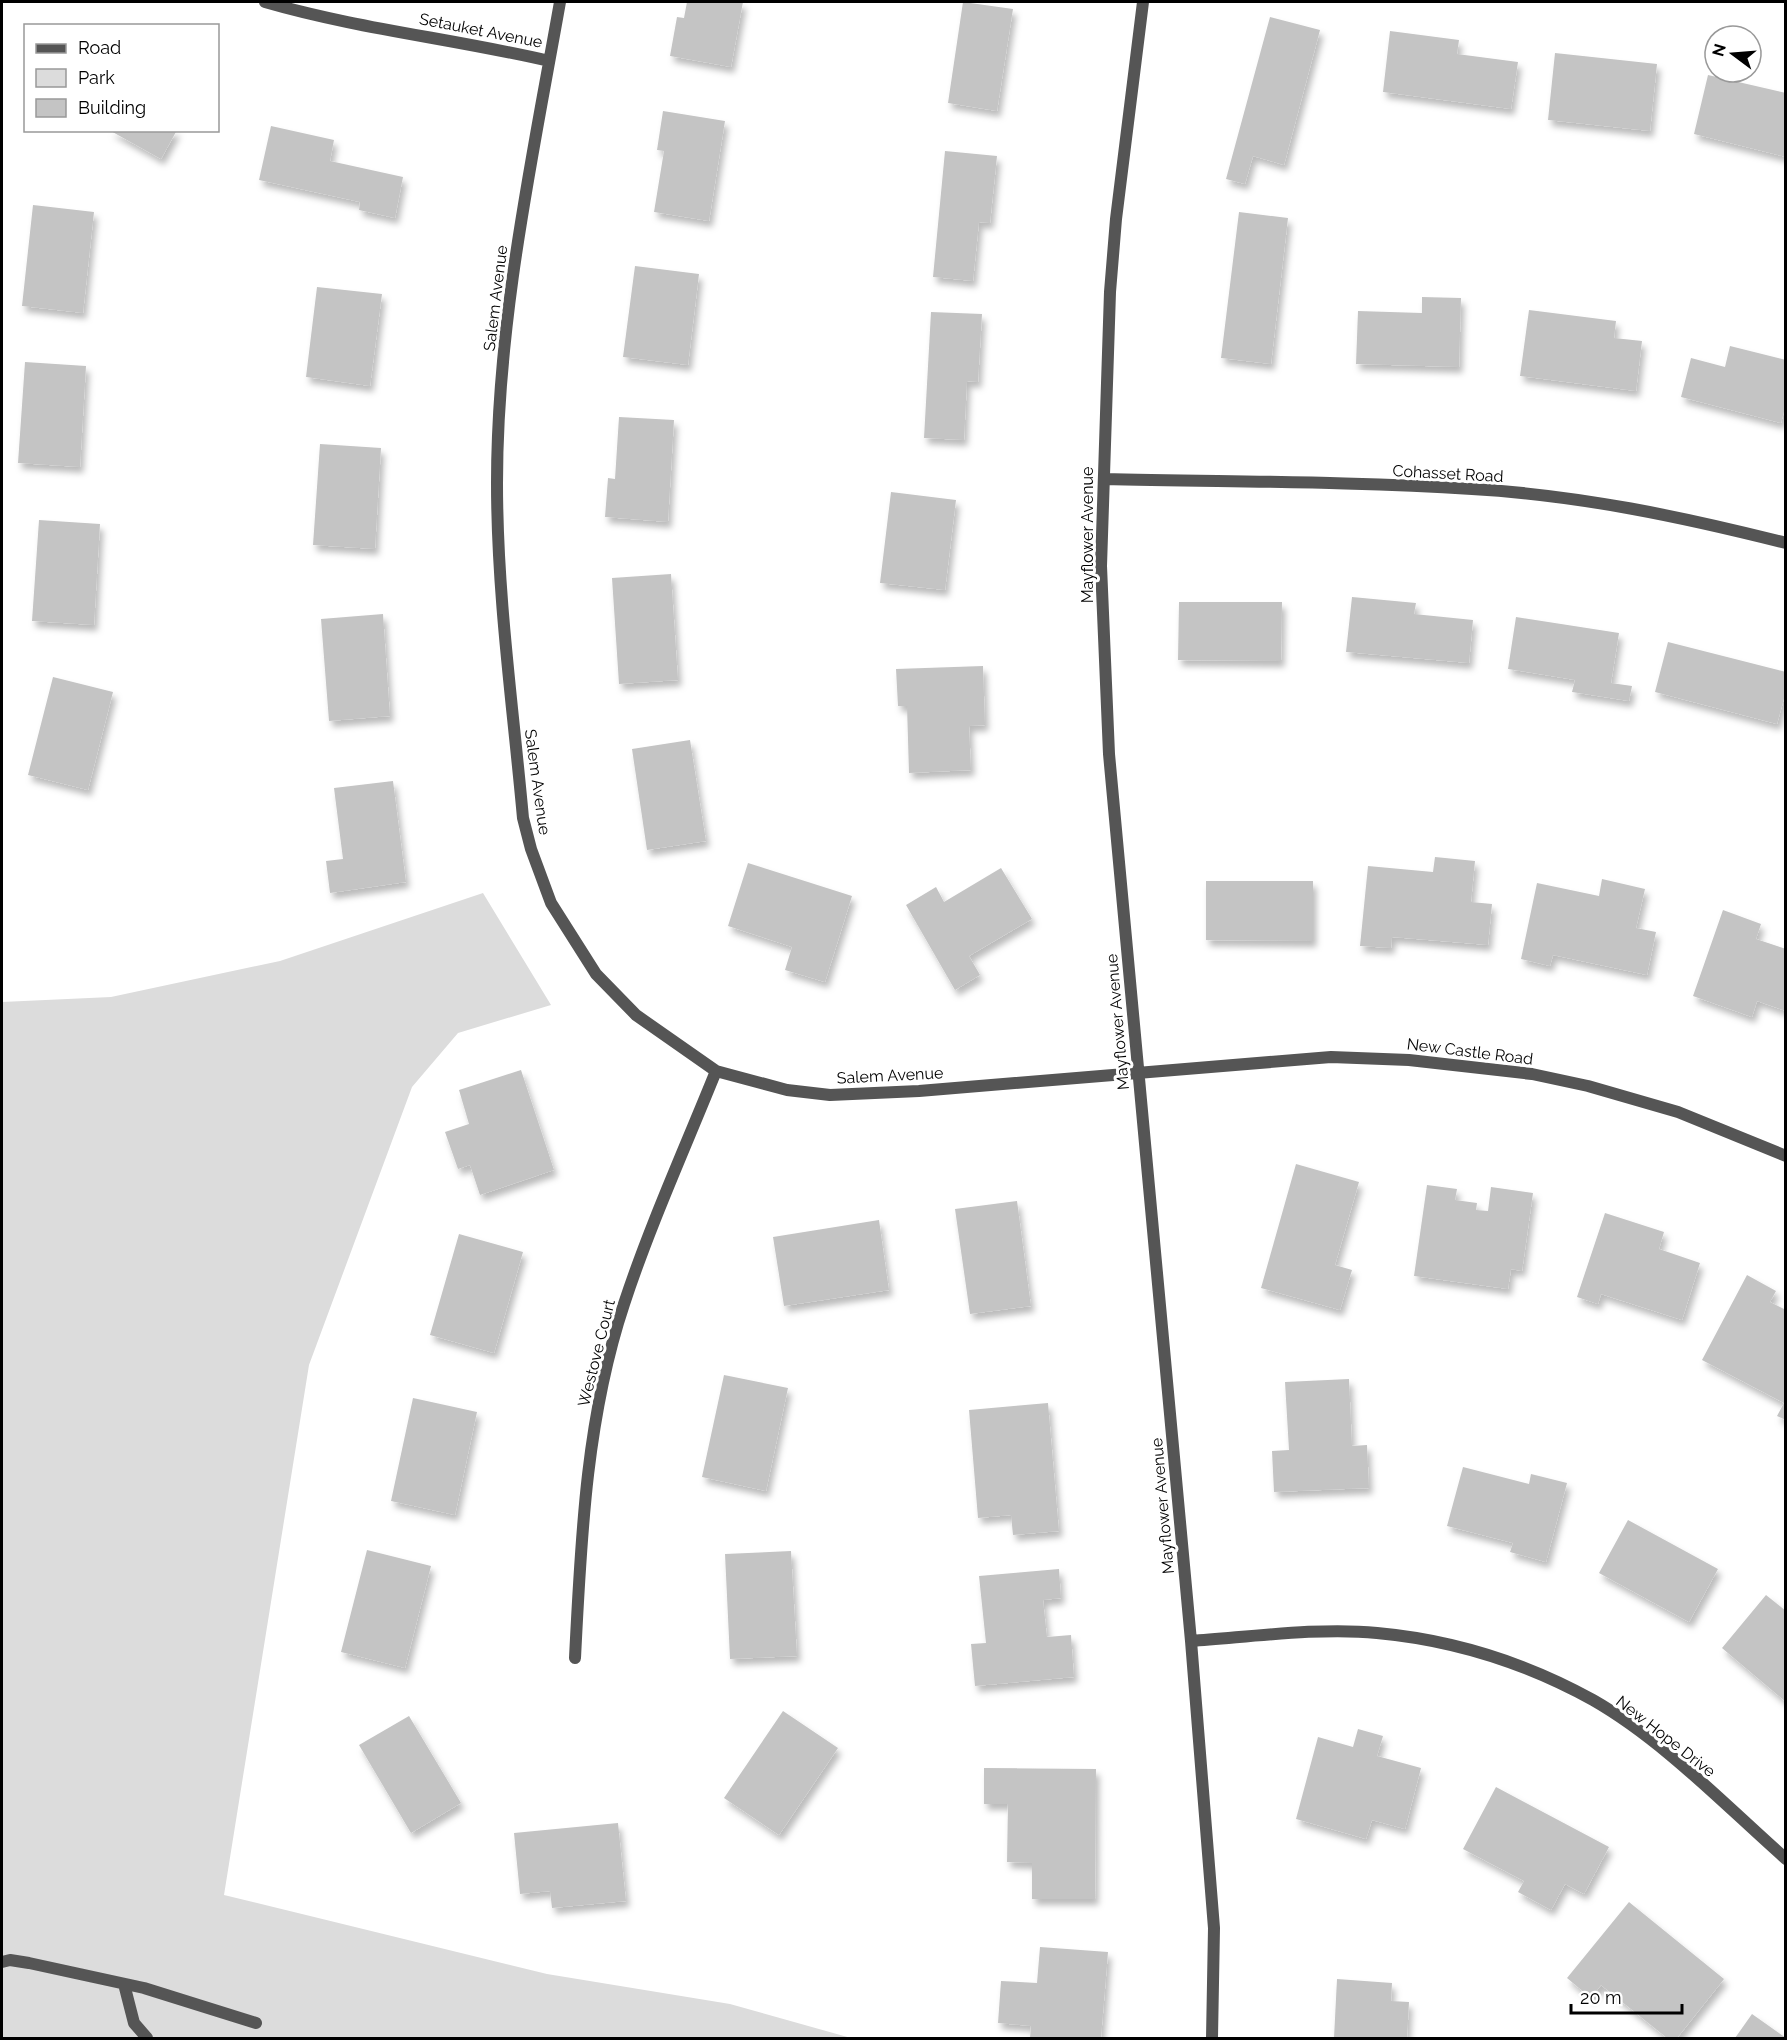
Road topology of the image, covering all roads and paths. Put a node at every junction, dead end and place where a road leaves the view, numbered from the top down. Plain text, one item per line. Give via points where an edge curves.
1 (265, 2) edge
2 (560, 2) edge
3 (1143, 2) edge
4 (549, 61) junction
5 (1104, 479) junction
6 (1785, 543) edge
7 (716, 1071) junction
8 (1138, 1071) junction
9 (1785, 1156) edge
10 (1191, 1641) junction
11 (574, 1658) dead end
12 (1785, 1859) edge
13 (2, 1962) edge
14 (124, 1984) junction
15 (256, 2023) dead end
16 (147, 2038) edge
17 (1212, 2038) edge

1 - 4 street, Setauket Avenue via 321,18 481,45
2 - 4 street, Salem Avenue
3 - 5 street, Mayflower Avenue via 1110,292
4 - 7 street, Salem Avenue via 512,279 500,401 497,483 499,564 523,818 551,903 596,974 636,1015
5 - 6 street, Cohasset Road via 1473,489 1610,505 1698,521
5 - 8 street, Mayflower Avenue via 1101,566 1109,754
7 - 8 street, Salem Avenue via 787,1090 830,1095
7 - 11 street, Westove Court via 624,1304 600,1395 587,1476
8 - 9 street, New Castle Road via 1331,1057 1475,1066 1588,1086 1678,1112
8 - 10 street, Mayflower Avenue
10 - 12 street, New Hope Drive via 1350,1631 1377,1633 1460,1646 1526,1667 1594,1701 1644,1735
10 - 17 street, Mayflower Avenue via 1214,1928
13 - 14 street via 10,1960
14 - 15 street
14 - 16 street via 134,2023

